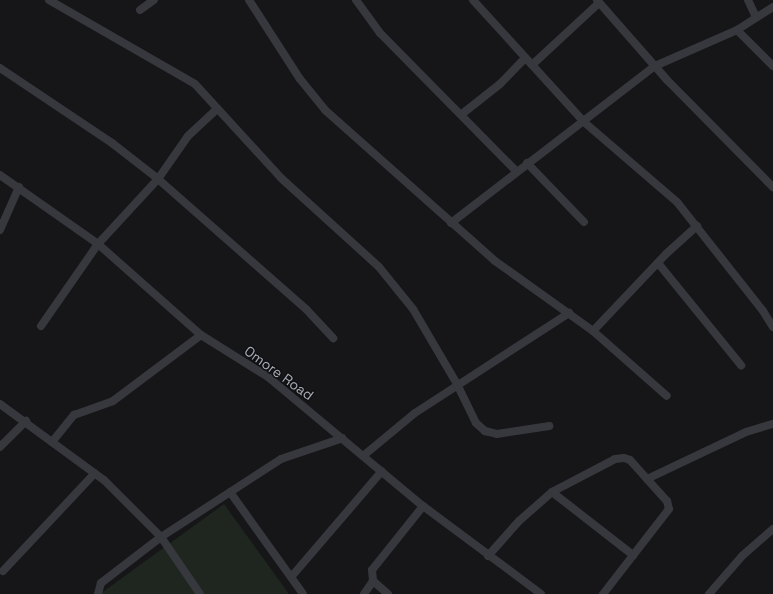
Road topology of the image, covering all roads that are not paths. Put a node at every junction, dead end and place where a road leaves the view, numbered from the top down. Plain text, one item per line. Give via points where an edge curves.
1 (50, 0) edge
2 (154, 0) edge
3 (249, 0) edge
4 (356, 0) edge
5 (473, 0) edge
6 (748, 0) edge
7 (598, 2) edge
8 (773, 7) edge
9 (140, 10) dead end
10 (756, 17) junction
11 (737, 30) junction
12 (525, 58) junction
13 (532, 65) junction
14 (655, 66) junction
15 (773, 66) edge
16 (0, 68) edge
17 (218, 109) junction
18 (462, 114) junction
19 (584, 122) junction
20 (527, 163) junction
21 (516, 171) junction
22 (0, 175) edge
23 (158, 179) junction
24 (19, 187) junction
25 (773, 187) edge
26 (584, 222) dead end
27 (451, 223) junction
28 (697, 226) junction
29 (0, 230) edge
30 (98, 244) junction
31 (658, 263) junction
32 (569, 313) junction
33 (41, 326) dead end
34 (773, 327) edge
35 (593, 331) junction
36 (201, 335) junction
37 (333, 338) dead end
38 (741, 365) dead end
39 (457, 384) junction
40 (667, 396) dead end
41 (0, 404) edge
42 (26, 421) junction
43 (773, 424) edge
44 (549, 426) dead end
45 (343, 438) junction
46 (52, 442) junction
47 (0, 447) edge
48 (363, 456) junction
49 (382, 472) junction
50 (95, 473) junction
51 (647, 478) junction
52 (230, 492) junction
53 (552, 492) junction
54 (423, 506) junction
55 (773, 529) edge
56 (161, 537) junction
57 (633, 555) junction
58 (488, 556) junction
59 (3, 571) dead end
60 (292, 576) junction
61 (373, 581) junction
62 (98, 594) edge
63 (200, 594) edge
64 (303, 594) edge
65 (364, 594) edge
66 (388, 594) edge
67 (541, 594) edge
68 (603, 594) edge
69 (709, 594) edge

1 - 17 street via 195,84
2 - 9 street
3 - 27 street via 300,79 325,110
4 - 18 street via 380,33
5 - 12 street
6 - 10 street
7 - 13 street
7 - 14 street
8 - 10 street
10 - 11 street
11 - 14 street
11 - 15 street
12 - 13 street
12 - 18 street via 500,84
13 - 19 street
14 - 19 street
14 - 25 street via 718,134
16 - 23 street via 112,143
17 - 23 street via 188,136
17 - 39 street via 281,178 379,267 413,309
18 - 21 street
19 - 20 street
19 - 28 street via 677,202
20 - 21 street
20 - 26 street
21 - 27 street
22 - 24 street, Omore Road
23 - 30 street
23 - 37 street via 306,309
24 - 29 street
24 - 30 street, Omore Road
27 - 32 street via 496,261
28 - 31 street
28 - 34 street
30 - 33 street
30 - 36 street, Omore Road
31 - 35 street
31 - 38 street
32 - 35 street
32 - 39 street via 516,349
35 - 40 street
36 - 45 street, Omore Road via 268,378
36 - 46 street via 113,401 74,415
39 - 44 street via 476,423 485,431 497,434
39 - 48 street via 415,413
41 - 42 street
42 - 46 street
42 - 47 street
43 - 51 street via 746,432
45 - 48 street, Omore Road
45 - 52 street via 281,459
46 - 50 street
48 - 49 street, Omore Road
49 - 54 street, Omore Road
49 - 60 street
50 - 56 street
50 - 59 street
51 - 53 street via 630,460 620,458
51 - 57 street via 667,501 669,509
52 - 56 street
52 - 60 street
53 - 57 street
53 - 58 street via 519,521
54 - 58 street, Omore Road
54 - 61 street via 372,570
55 - 69 street via 742,556
56 - 62 street via 101,583
56 - 63 street
57 - 68 street
58 - 67 street, Omore Road
60 - 64 street
61 - 65 street
61 - 66 street

